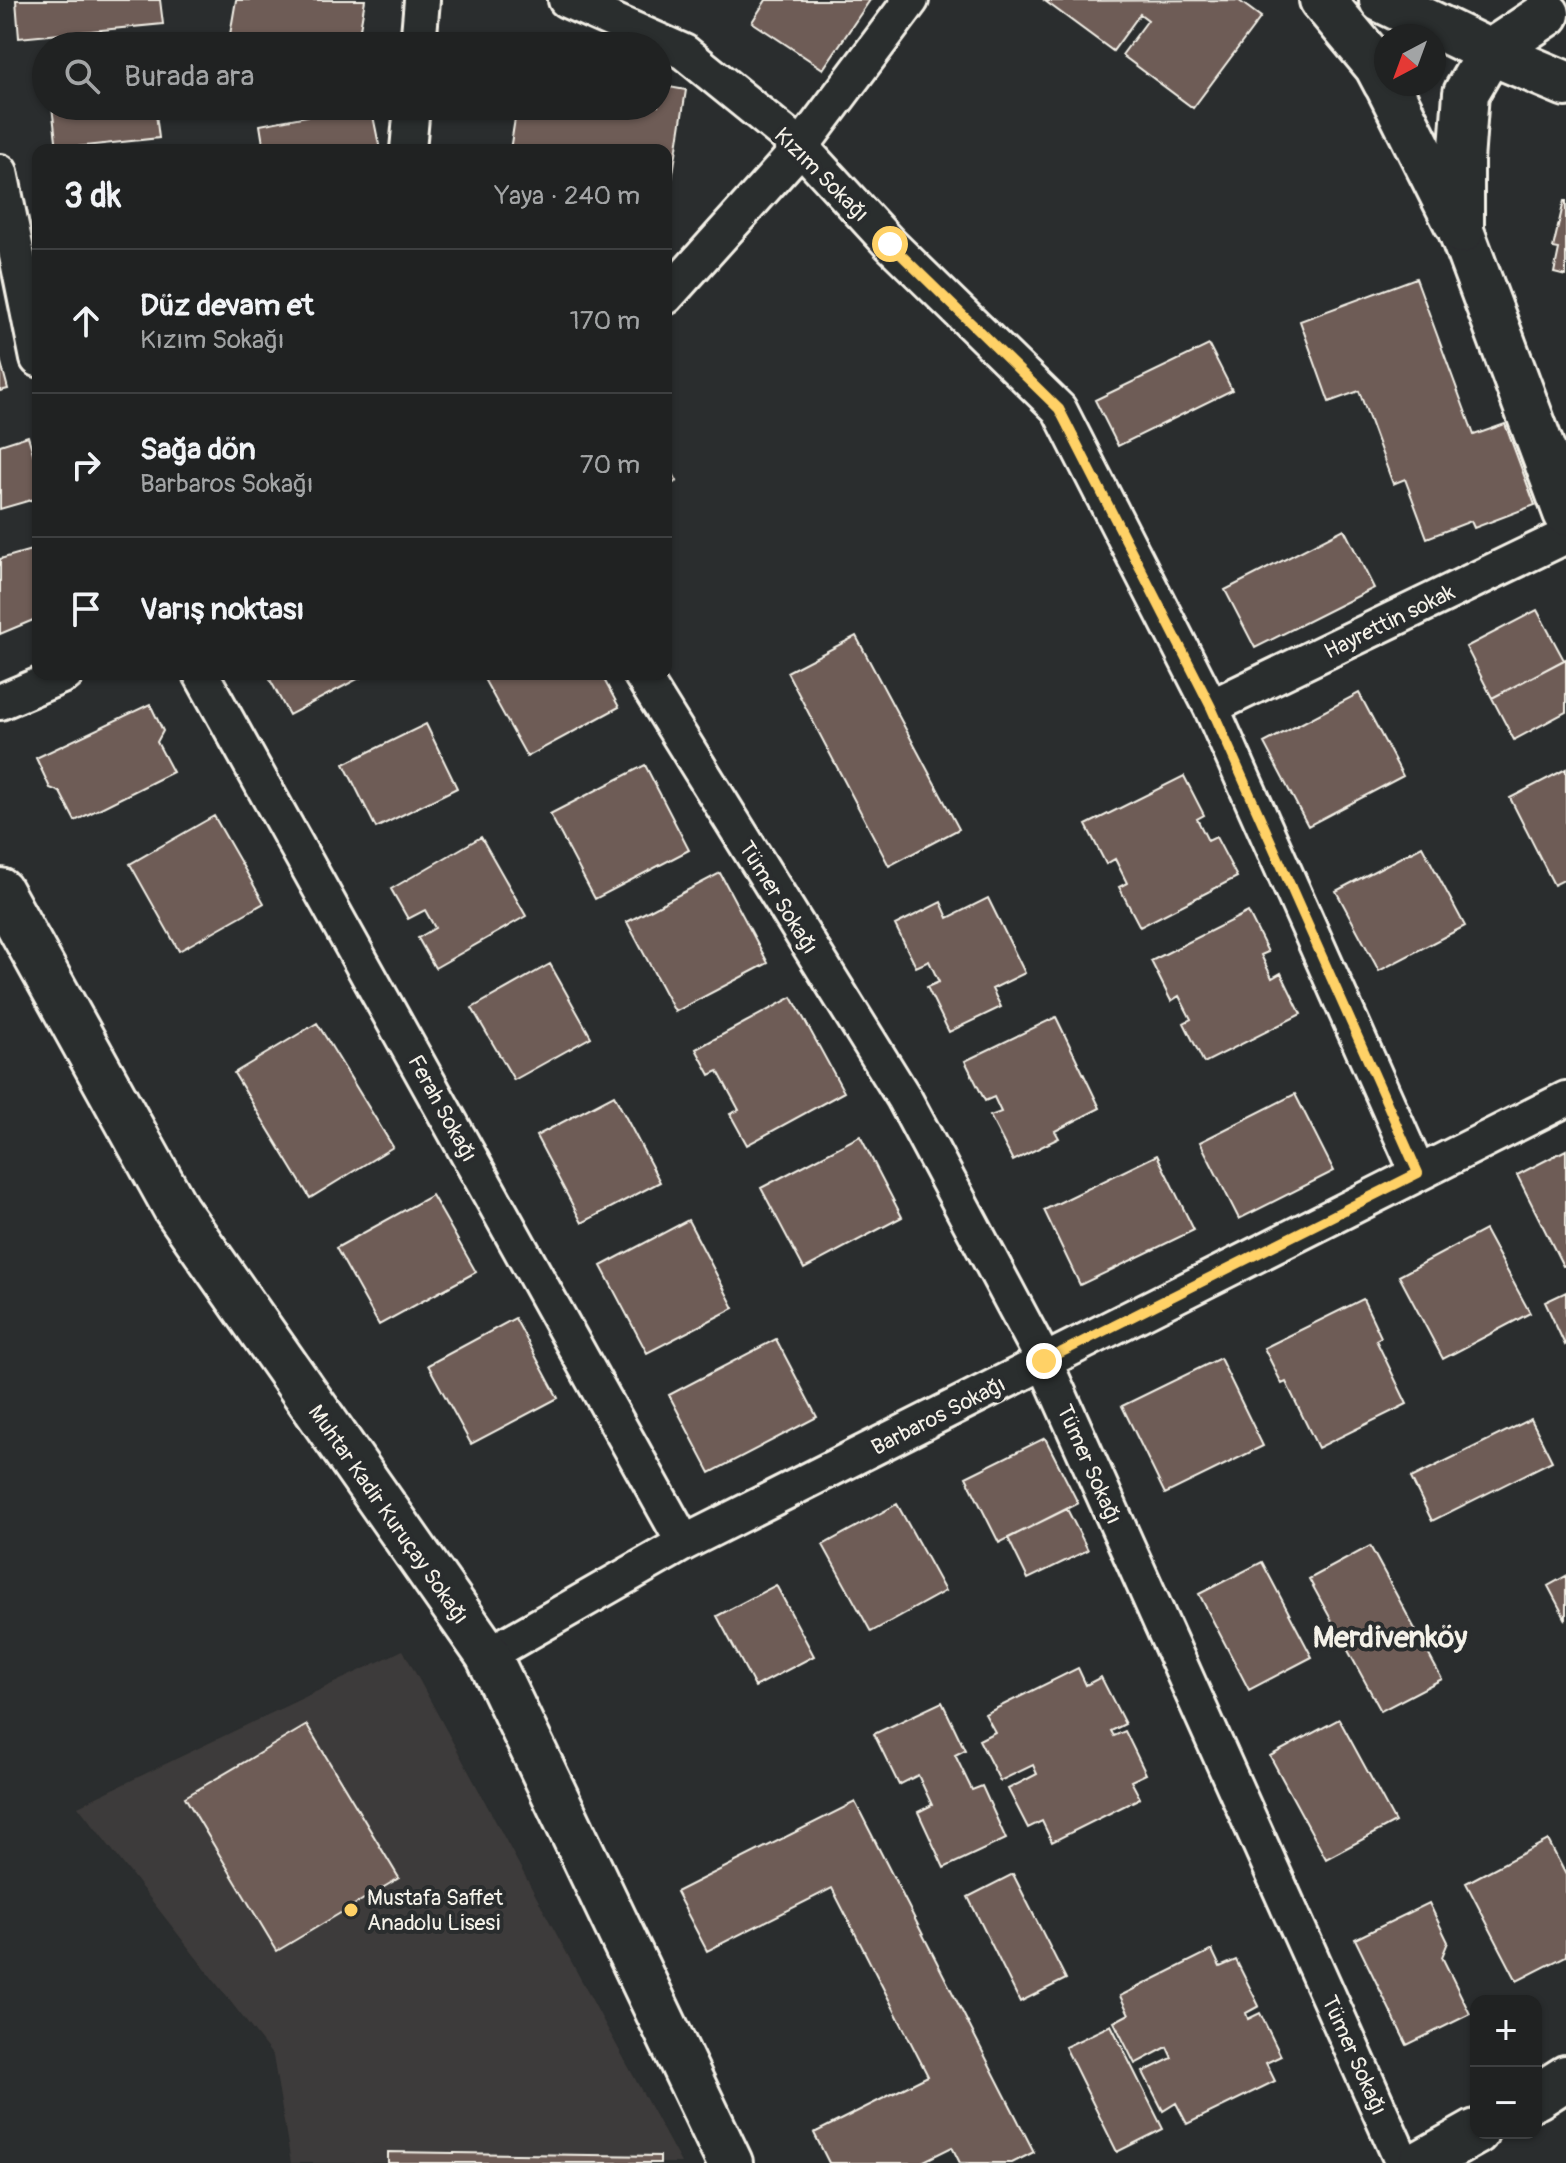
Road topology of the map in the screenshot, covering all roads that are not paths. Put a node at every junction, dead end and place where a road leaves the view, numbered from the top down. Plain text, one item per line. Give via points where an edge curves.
1 (422, 0) edge
2 (566, 0) edge
3 (911, 0) edge
4 (1322, 0) edge
5 (1382, 0) edge
6 (1540, 12) edge
7 (419, 32) edge
8 (639, 32) edge
9 (672, 47) edge
10 (1490, 52) junction
11 (1374, 62) edge
12 (1566, 84) edge
13 (1393, 96) edge
14 (411, 120) edge
15 (409, 144) edge
16 (801, 147) junction
17 (0, 172) edge
18 (1461, 231) junction
19 (672, 290) edge
20 (32, 329) edge
21 (1566, 513) edge
22 (1566, 536) edge
23 (52, 680) edge
24 (204, 680) edge
25 (645, 680) edge
26 (0, 702) edge
27 (1211, 707) junction
28 (0, 891) edge
29 (1566, 1099) edge
30 (1418, 1173) junction
31 (1044, 1361) junction
32 (684, 1543) junction
33 (488, 1655) junction
34 (1566, 2078) edge
35 (1542, 2093) edge
36 (1470, 2135) edge
37 (730, 2163) edge
38 (1403, 2163) edge
39 (1421, 2163) edge

1 - 7 street
2 - 8 street, Kızım Sokağı
3 - 16 street
4 - 11 street
5 - 10 street
6 - 10 street
9 - 16 street, Kızım Sokağı
10 - 12 street
10 - 18 street via 1466,93
13 - 18 street
14 - 15 street
16 - 19 street
16 - 27 street, Kızım Sokağı via 890,244 1059,409
17 - 20 street
18 - 21 street
22 - 27 street, Hayrettin sokak
23 - 26 street
24 - 32 street, Ferah Sokağı
25 - 31 street, Tümer Sokağı via 904,1098
27 - 30 street, Kızım Sokağı
28 - 33 street, Muhtar Kadir Kuruçay Sokağı via 176,1209
29 - 30 street, Barbaros Sokağı
30 - 31 street, Barbaros Sokağı
31 - 32 street, Barbaros Sokağı
31 - 38 street, Tümer Sokağı
32 - 33 street, Barbaros Sokağı
33 - 37 street, Muhtar Kadir Kuruçay Sokağı
34 - 35 street
36 - 39 street

